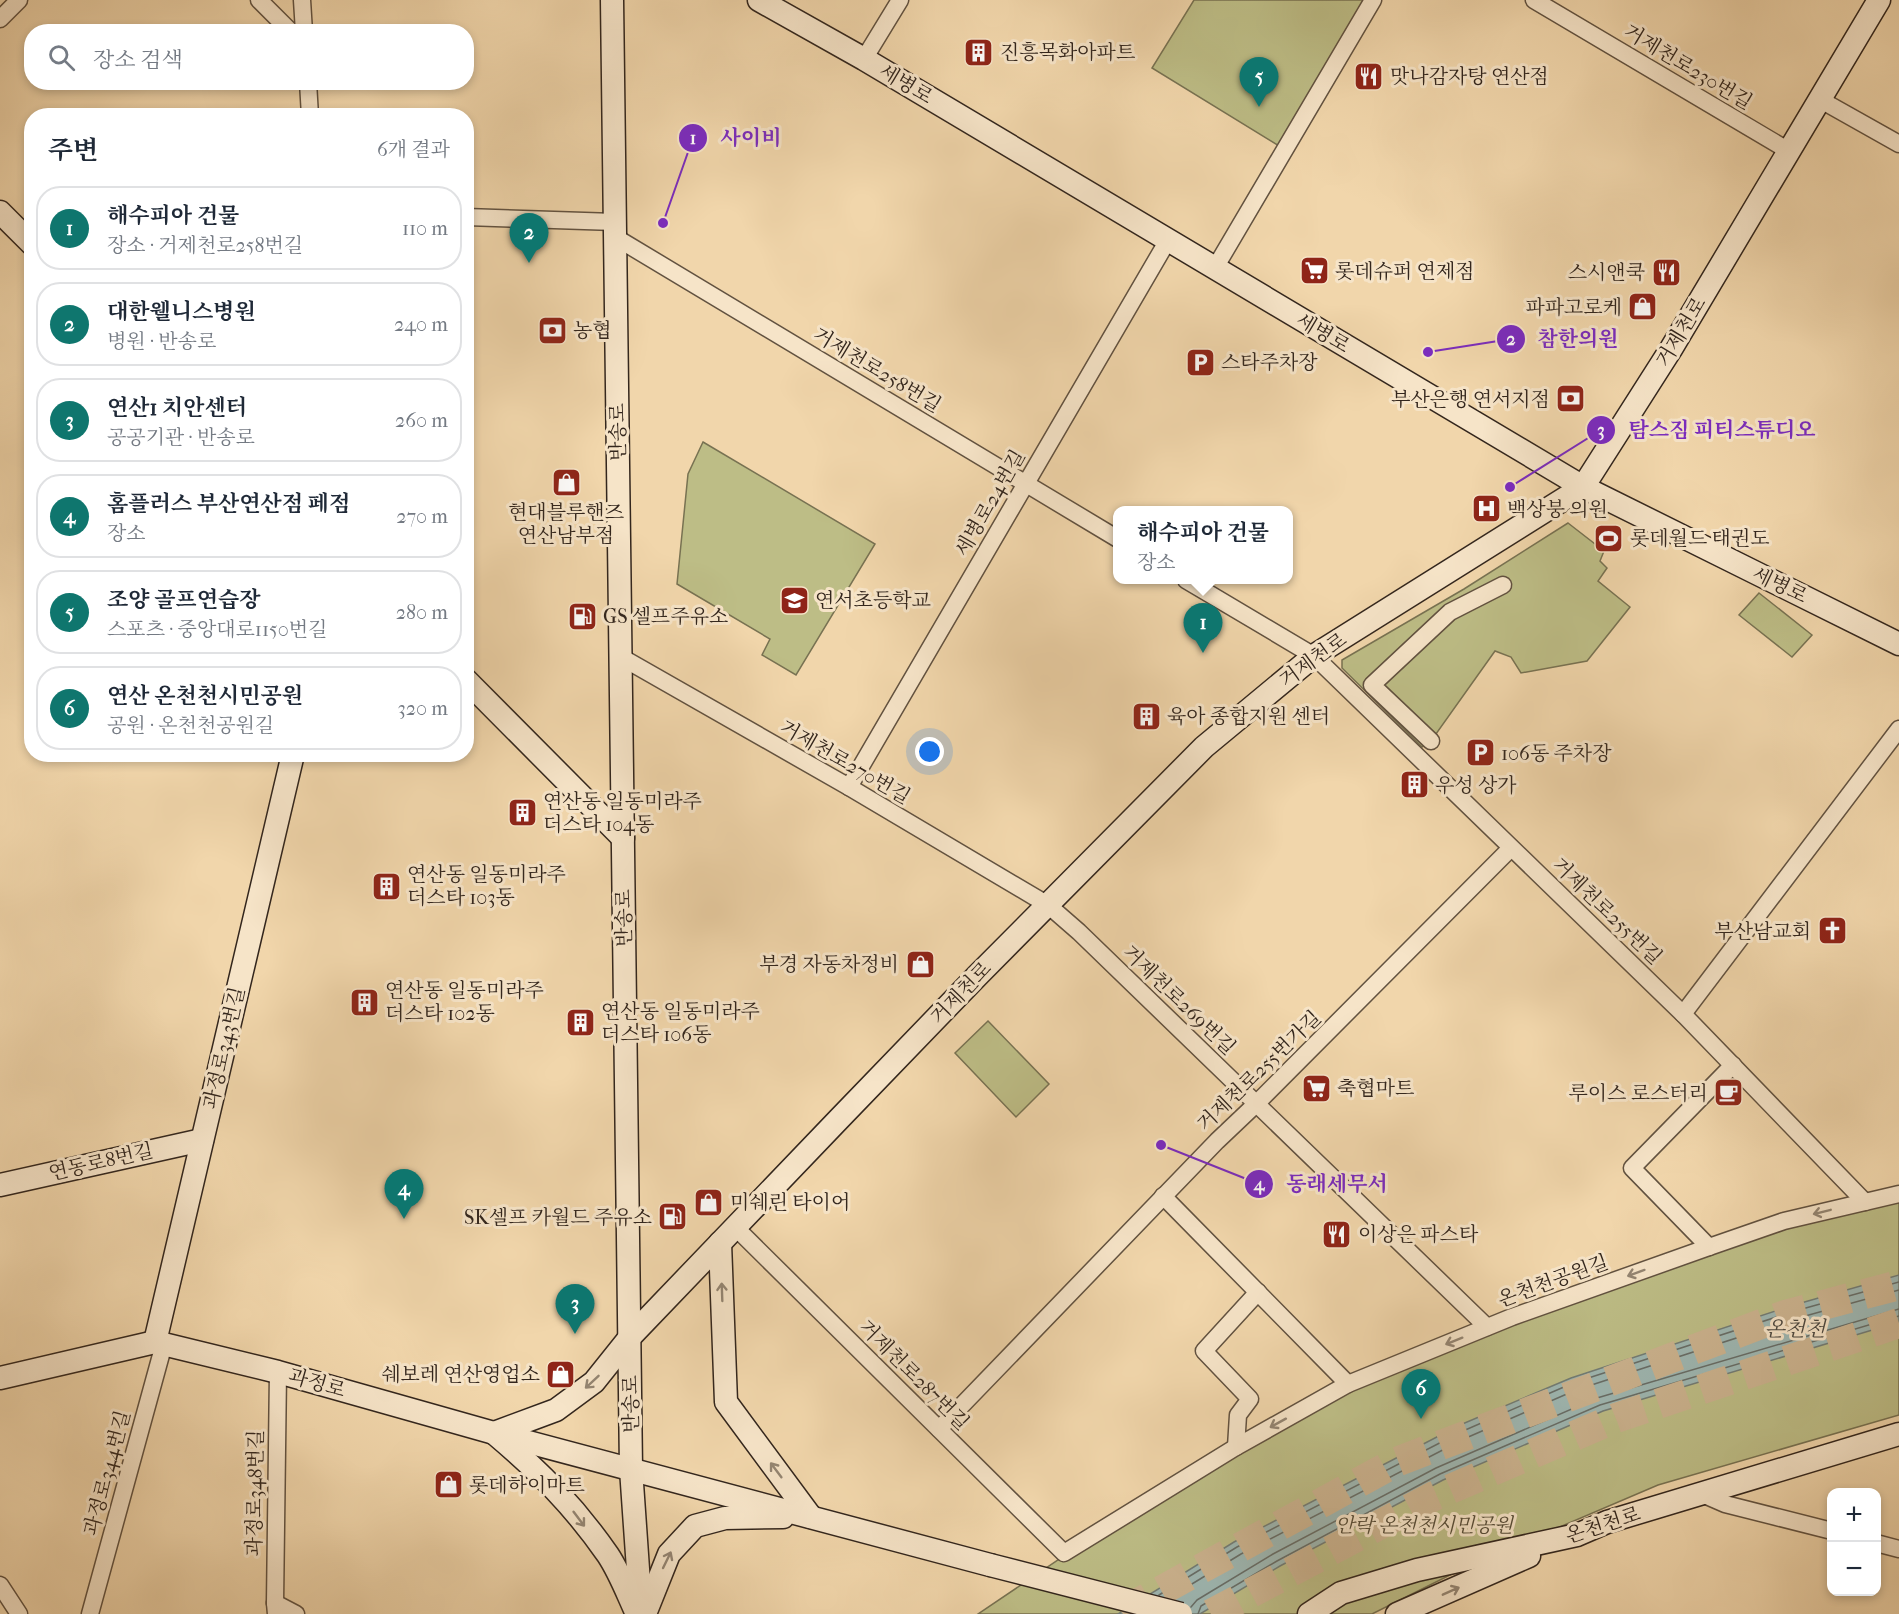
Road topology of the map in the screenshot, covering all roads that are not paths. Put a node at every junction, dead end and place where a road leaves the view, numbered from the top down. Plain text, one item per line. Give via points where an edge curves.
1 (19, 0) edge
2 (259, 0) edge
3 (302, 0) edge
4 (612, 0) edge
5 (759, 0) edge
6 (900, 0) edge
7 (1373, 0) edge
8 (1534, 0) edge
9 (1879, 0) edge
10 (0, 19) edge
11 (283, 24) edge
12 (304, 24) edge
13 (864, 59) junction
14 (308, 90) edge
15 (1819, 99) junction
16 (310, 108) edge
17 (1899, 144) edge
18 (1789, 151) junction
19 (0, 212) edge
20 (474, 218) edge
21 (615, 230) junction
22 (24, 236) edge
23 (1168, 240) junction
24 (1215, 268) junction
25 (1026, 484) junction
26 (1583, 487) junction
27 (1113, 536) edge
28 (1194, 584) edge
29 (1503, 585) dead end
30 (1899, 644) edge
31 (1314, 656) junction
32 (621, 657) junction
33 (474, 688) edge
34 (1899, 729) edge
35 (1431, 741) dead end
36 (291, 762) edge
37 (849, 787) junction
38 (623, 838) junction
39 (1511, 848) junction
40 (1048, 905) junction
41 (1683, 1014) junction
42 (1732, 1065) junction
43 (1256, 1104) junction
44 (202, 1140) junction
45 (0, 1185) edge
46 (1899, 1194) edge
47 (1163, 1196) junction
48 (1865, 1202) junction
49 (728, 1235) junction
50 (1709, 1247) junction
51 (1258, 1292) junction
52 (1487, 1328) junction
53 (630, 1337) junction
54 (159, 1343) junction
55 (278, 1372) junction
56 (0, 1378) edge
57 (1348, 1384) junction
58 (939, 1429) junction
59 (494, 1433) junction
60 (1899, 1434) edge
61 (1236, 1447) junction
62 (632, 1468) junction
63 (1702, 1494) junction
64 (811, 1517) junction
65 (1827, 1530) edge
66 (1577, 1535) junction
67 (1881, 1544) edge
68 (1899, 1549) edge
69 (1064, 1553) joint
70 (0, 1585) edge
71 (275, 1608) edge
72 (19, 1614) edge
73 (90, 1614) edge
74 (296, 1614) edge
75 (641, 1614) edge
76 (1181, 1614) edge
77 (1309, 1614) edge
78 (1397, 1614) edge

1 - 10 street
2 - 11 street
3 - 12 street
4 - 21 main road, 반송로
5 - 13 main road, 세병로
6 - 13 street
7 - 24 street
8 - 18 street, 거제천로230번길
9 - 15 main road, 거제천로
13 - 23 main road, 세병로
14 - 16 street
15 - 17 street
15 - 18 main road, 거제천로
18 - 26 main road, 거제천로 via 1671,350
19 - 22 main road
20 - 21 street
21 - 25 street, 거제천로258번길
21 - 32 main road, 반송로
23 - 24 main road, 세병로
23 - 25 street, 세병로24번길
24 - 26 main road, 세병로
25 - 27 street, 거제천로258번길
25 - 37 street, 세병로24번길
26 - 30 main road, 세병로
26 - 31 main road, 거제천로
28 - 31 street
29 - 35 street via 1450,612 1372,685
31 - 39 street, 거제천로255번길
31 - 40 main road, 거제천로 via 1204,747
32 - 37 street, 거제천로270번길
32 - 38 main road, 반송로
33 - 38 main road
34 - 41 street
36 - 44 main road, 과정로343번길
37 - 40 street, 거제천로270번길
38 - 53 main road, 반송로
39 - 41 street, 거제천로255번길
39 - 43 street, 거제천로255번가길
40 - 43 street, 거제천로269번길
40 - 49 main road, 거제천로
41 - 42 street, 거제천로255번길
42 - 48 street, 거제천로255번길
42 - 50 street via 1632,1168
43 - 47 street, 거제천로255번가길
43 - 52 street, 거제천로269번길
44 - 45 main road, 연동로8번길
44 - 54 main road, 과정로343번길
46 - 48 street, 온천천공원길
47 - 51 street
47 - 58 street, 거제천로255번가길
48 -> 50 street, 온천천공원길 via 1784,1221
49 - 53 main road, 거제천로
49 - 58 street, 거제천로287번길
64 -> 49 main road via 726,1402
50 -> 52 street, 온천천공원길
51 - 57 street
51 - 61 street via 1204,1351 1250,1399 1238,1415
52 -> 57 street, 온천천공원길
53 -> 59 main road, 거제천로 via 594,1382 555,1410
53 - 62 main road, 반송로
54 - 55 main road, 과정로
54 - 56 main road, 과정로
54 - 73 street, 과정로344번길
55 - 59 main road, 과정로
55 - 71 street, 과정로348번길
57 -> 61 street, 온천천공원길
58 - 69 street, 거제천로287번길
59 - 62 main road, 과정로
59 -> 75 main road via 561,1494 609,1557
60 - 63 main road, 온천천로
61 - 69 street, 온천천공원길
62 - 64 main road, 과정로
62 - 75 main road, 반송로
63 - 65 street via 1725,1504
63 - 66 main road, 온천천로 via 1607,1522
75 -> 64 main road via 669,1554 695,1526 725,1518
64 - 76 main road, 과정로, bridge
66 - 77 main road, 온천천로 via 1416,1570 1341,1593
78 -> 66 main road
67 - 68 street
70 - 72 street
71 - 74 street

